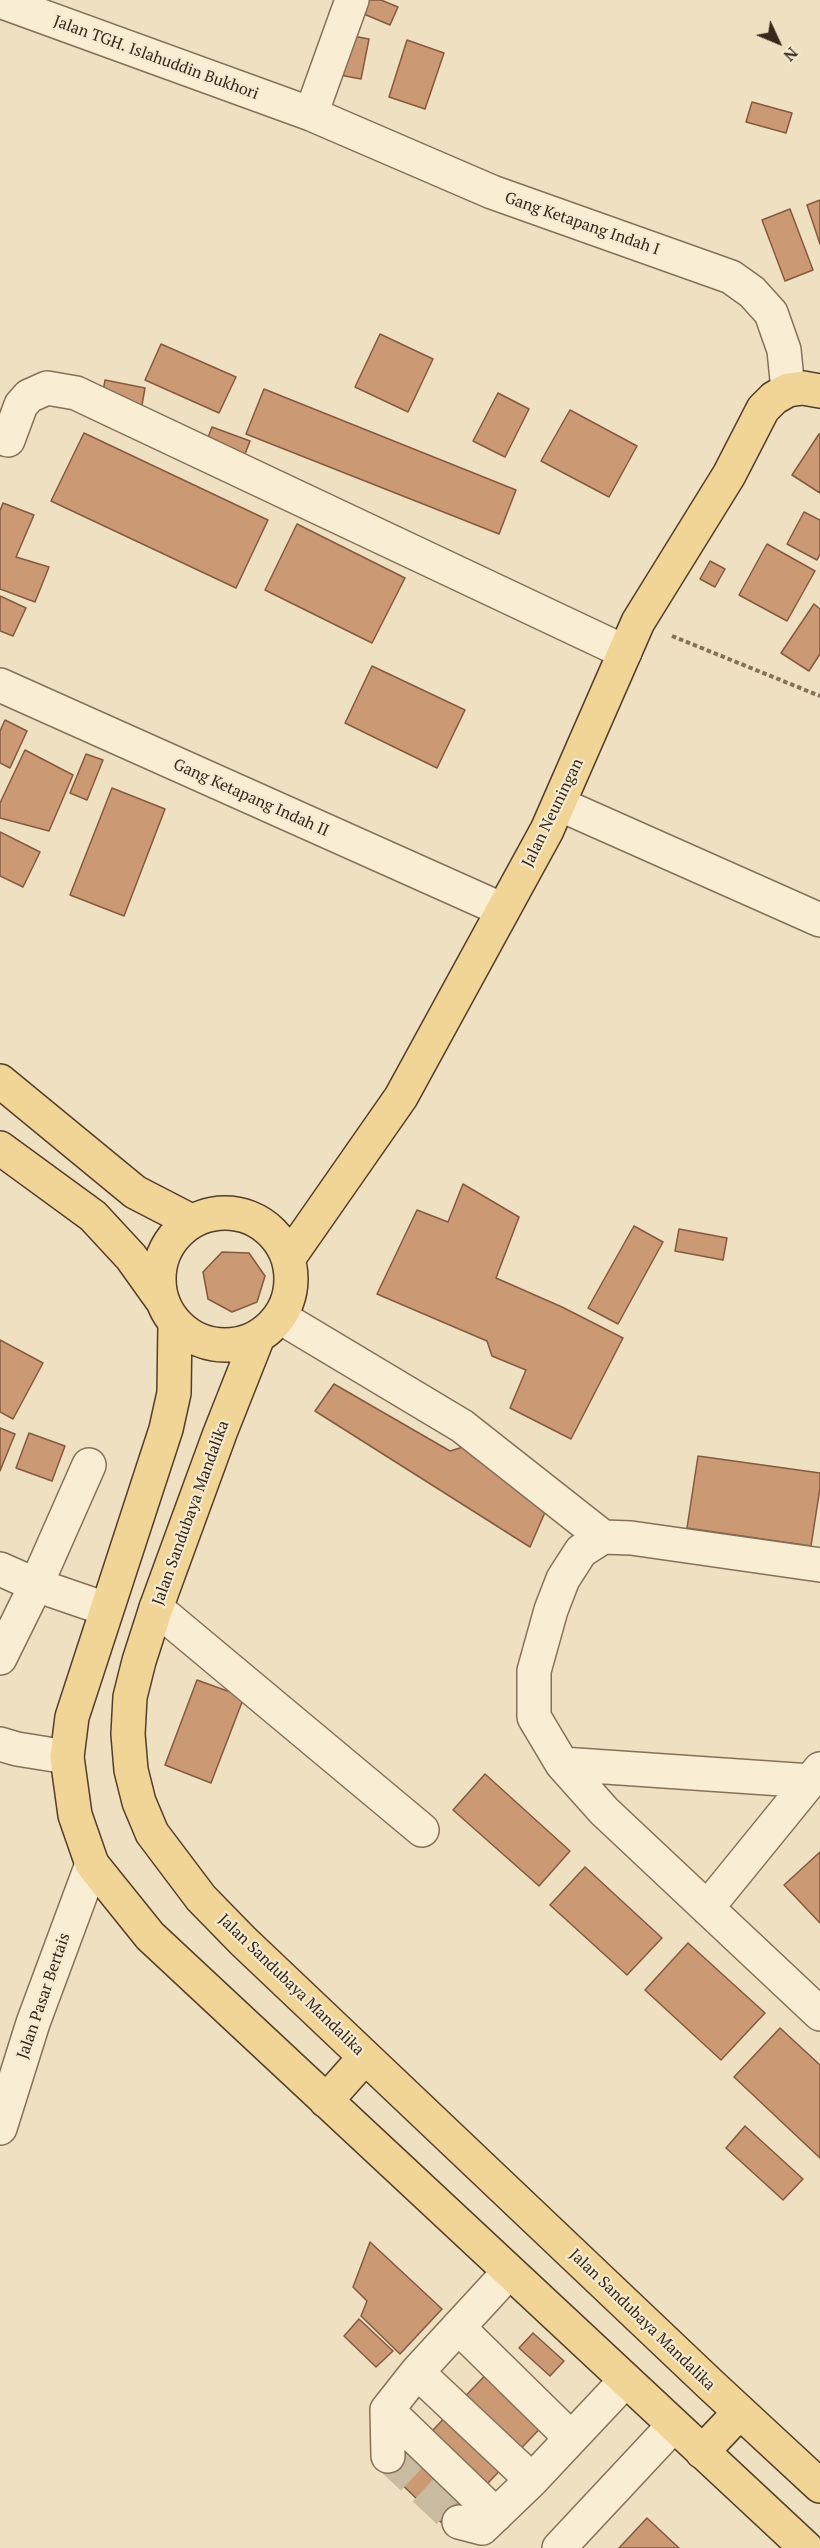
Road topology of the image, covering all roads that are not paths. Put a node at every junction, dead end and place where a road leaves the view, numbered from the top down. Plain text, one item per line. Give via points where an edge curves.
1 (352, 0) edge
2 (0, 2) edge
3 (311, 114) junction
4 (788, 390) junction
5 (820, 391) edge
6 (8, 440) dead end
7 (625, 652) junction
8 (0, 685) edge
9 (559, 804) junction
10 (503, 910) junction
11 (820, 920) edge
12 (0, 1082) edge
13 (0, 1148) edge
14 (191, 1221) junction
15 (288, 1259) junction
16 (168, 1312) junction
17 (269, 1327) junction
18 (89, 1465) dead end
19 (603, 1537) junction
20 (820, 1565) edge
21 (0, 1569) edge
22 (36, 1585) junction
23 (156, 1608) junction
24 (106, 1609) junction
25 (0, 1658) edge
26 (0, 1744) edge
27 (67, 1757) junction
28 (562, 1764) junction
29 (815, 1775) edge
30 (423, 1830) dead end
31 (92, 1864) junction
32 (707, 1908) junction
33 (820, 2014) edge
34 (365, 2057) junction
35 (326, 2101) junction
36 (0, 2128) edge
37 (509, 2272) junction
38 (458, 2327) junction
39 (417, 2373) junction
40 (624, 2381) junction
41 (387, 2410) junction
42 (740, 2412) junction
43 (673, 2426) junction
44 (572, 2438) junction
45 (702, 2452) junction
46 (388, 2456) dead end
47 (532, 2480) junction
48 (820, 2486) edge
49 (496, 2515) junction
50 (459, 2522) tunnel mouth
51 (559, 2548) edge
52 (806, 2548) edge

1 - 3 street
2 - 3 street, Jalan TGH. Islahuddin Bukhori
3 - 4 street, Gang Ketapang Indah I via 492,192 731,277 771,313 784,350
4 - 5 main road
4 - 7 main road, Jalan Neuningan via 763,409 729,475 638,622
6 - 7 street via 21,405 29,396 47,388 76,393
7 - 9 main road, Jalan Neuningan
8 - 10 street, Gang Ketapang Indah II
9 - 10 main road, Jalan Neuningan
9 - 11 street
10 - 15 main road, Jalan Neuningan via 401,1096
12 - 14 main road via 135,1192
13 - 16 main road via 93,1216 131,1257
14 - 15 main road via 220,1212 249,1217 274,1233
14 - 16 main road via 170,1242 158,1269
15 - 17 main road via 291,1289
16 - 17 main road via 200,1341 230,1346
16 - 24 main road via 174,1392 166,1429
17 - 19 street via 462,1426
17 - 23 main road, Jalan Sandubaya Mandalika via 220,1433
18 - 22 street
19 - 20 street
19 - 28 street via 581,1551 563,1579 534,1671 534,1717
21 - 22 street
22 - 24 street
22 - 25 street
23 - 30 street
23 - 34 main road, Jalan Sandubaya Mandalika via 130,1697 128,1734 131,1770 152,1833 201,1898
24 - 27 main road via 72,1717
26 - 27 street
27 - 31 main road via 75,1815
28 - 29 street
28 - 32 street via 604,1811
29 - 32 street
31 - 35 main road via 150,1936
31 - 36 street, Jalan Pasar Bertais via 33,2023
32 - 33 street
34 - 35 main road
34 - 42 main road, Jalan Sandubaya Mandalika
35 - 37 main road
37 - 38 street
37 - 40 main road
38 - 39 street
38 - 44 street
39 - 41 street
39 - 47 street
40 - 43 main road
40 - 44 street
41 - 46 street
41 - 49 street
42 - 45 main road
42 - 48 main road, Jalan Sandubaya Mandalika
43 - 45 main road
43 - 51 street
44 - 47 street
45 - 52 main road
47 - 49 street
49 - 50 street via 482,2528

